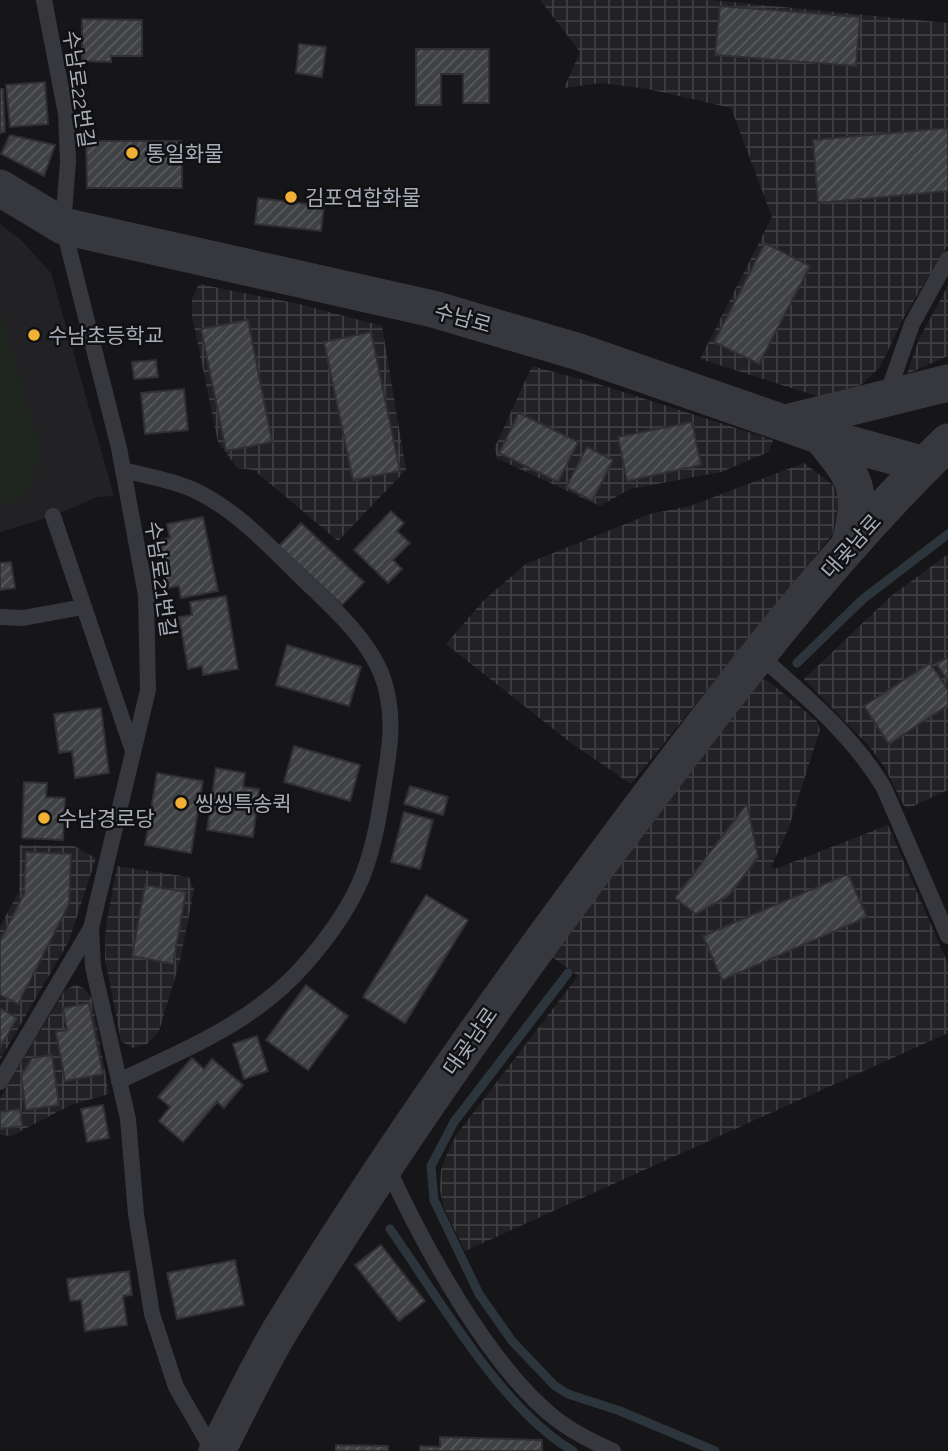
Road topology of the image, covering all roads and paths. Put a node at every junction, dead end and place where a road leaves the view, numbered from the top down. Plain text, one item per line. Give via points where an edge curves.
1 (60, 0) edge
2 (45, 8) edge
3 (0, 188) edge
4 (63, 226) junction
5 (948, 259) edge
6 (948, 383) edge
7 (885, 400) junction
8 (784, 423) junction
9 (821, 436) junction
10 (936, 453) edge
11 (123, 470) junction
12 (53, 516) dead end
13 (849, 546) junction
14 (83, 607) junction
15 (0, 617) edge
16 (757, 653) junction
17 (134, 753) junction
18 (91, 928) junction
19 (948, 936) edge
20 (119, 1081) junction
21 (0, 1082) edge
22 (386, 1163) junction
23 (215, 1451) edge
24 (613, 1451) edge

1 - 2 lane
2 - 4 lane, 수남로22번길 via 66,114
3 - 4 street, 수남로
4 - 8 street, 수남로 via 433,309 579,352
4 - 11 lane, 수남로21번길
5 - 7 lane via 912,324
6 - 7 street
7 - 8 street
8 - 9 street, 수남로
9 - 10 street, 수남로
9 - 13 street via 848,469 856,493 859,511
10 - 13 street, 대곶남로
11 - 17 lane, 수남로21번길 via 146,594 149,645 148,690
11 - 20 lane via 193,490 219,504 282,558 363,643 388,692 391,720 372,850 362,878 317,948 267,1001
12 - 14 lane
13 - 16 street, 대곶남로
14 - 15 lane via 23,618
14 - 17 lane
16 - 19 lane via 846,736 872,768
16 - 22 street, 대곶남로 via 526,962
17 - 18 lane, 수남로21번길
18 - 20 lane via 93,967
18 - 21 lane, 수남로21번길
20 - 23 lane via 128,1118 136,1214 152,1314 176,1387
22 - 23 street, 대곶남로 via 277,1337
22 - 24 lane via 439,1265 507,1369 558,1420

